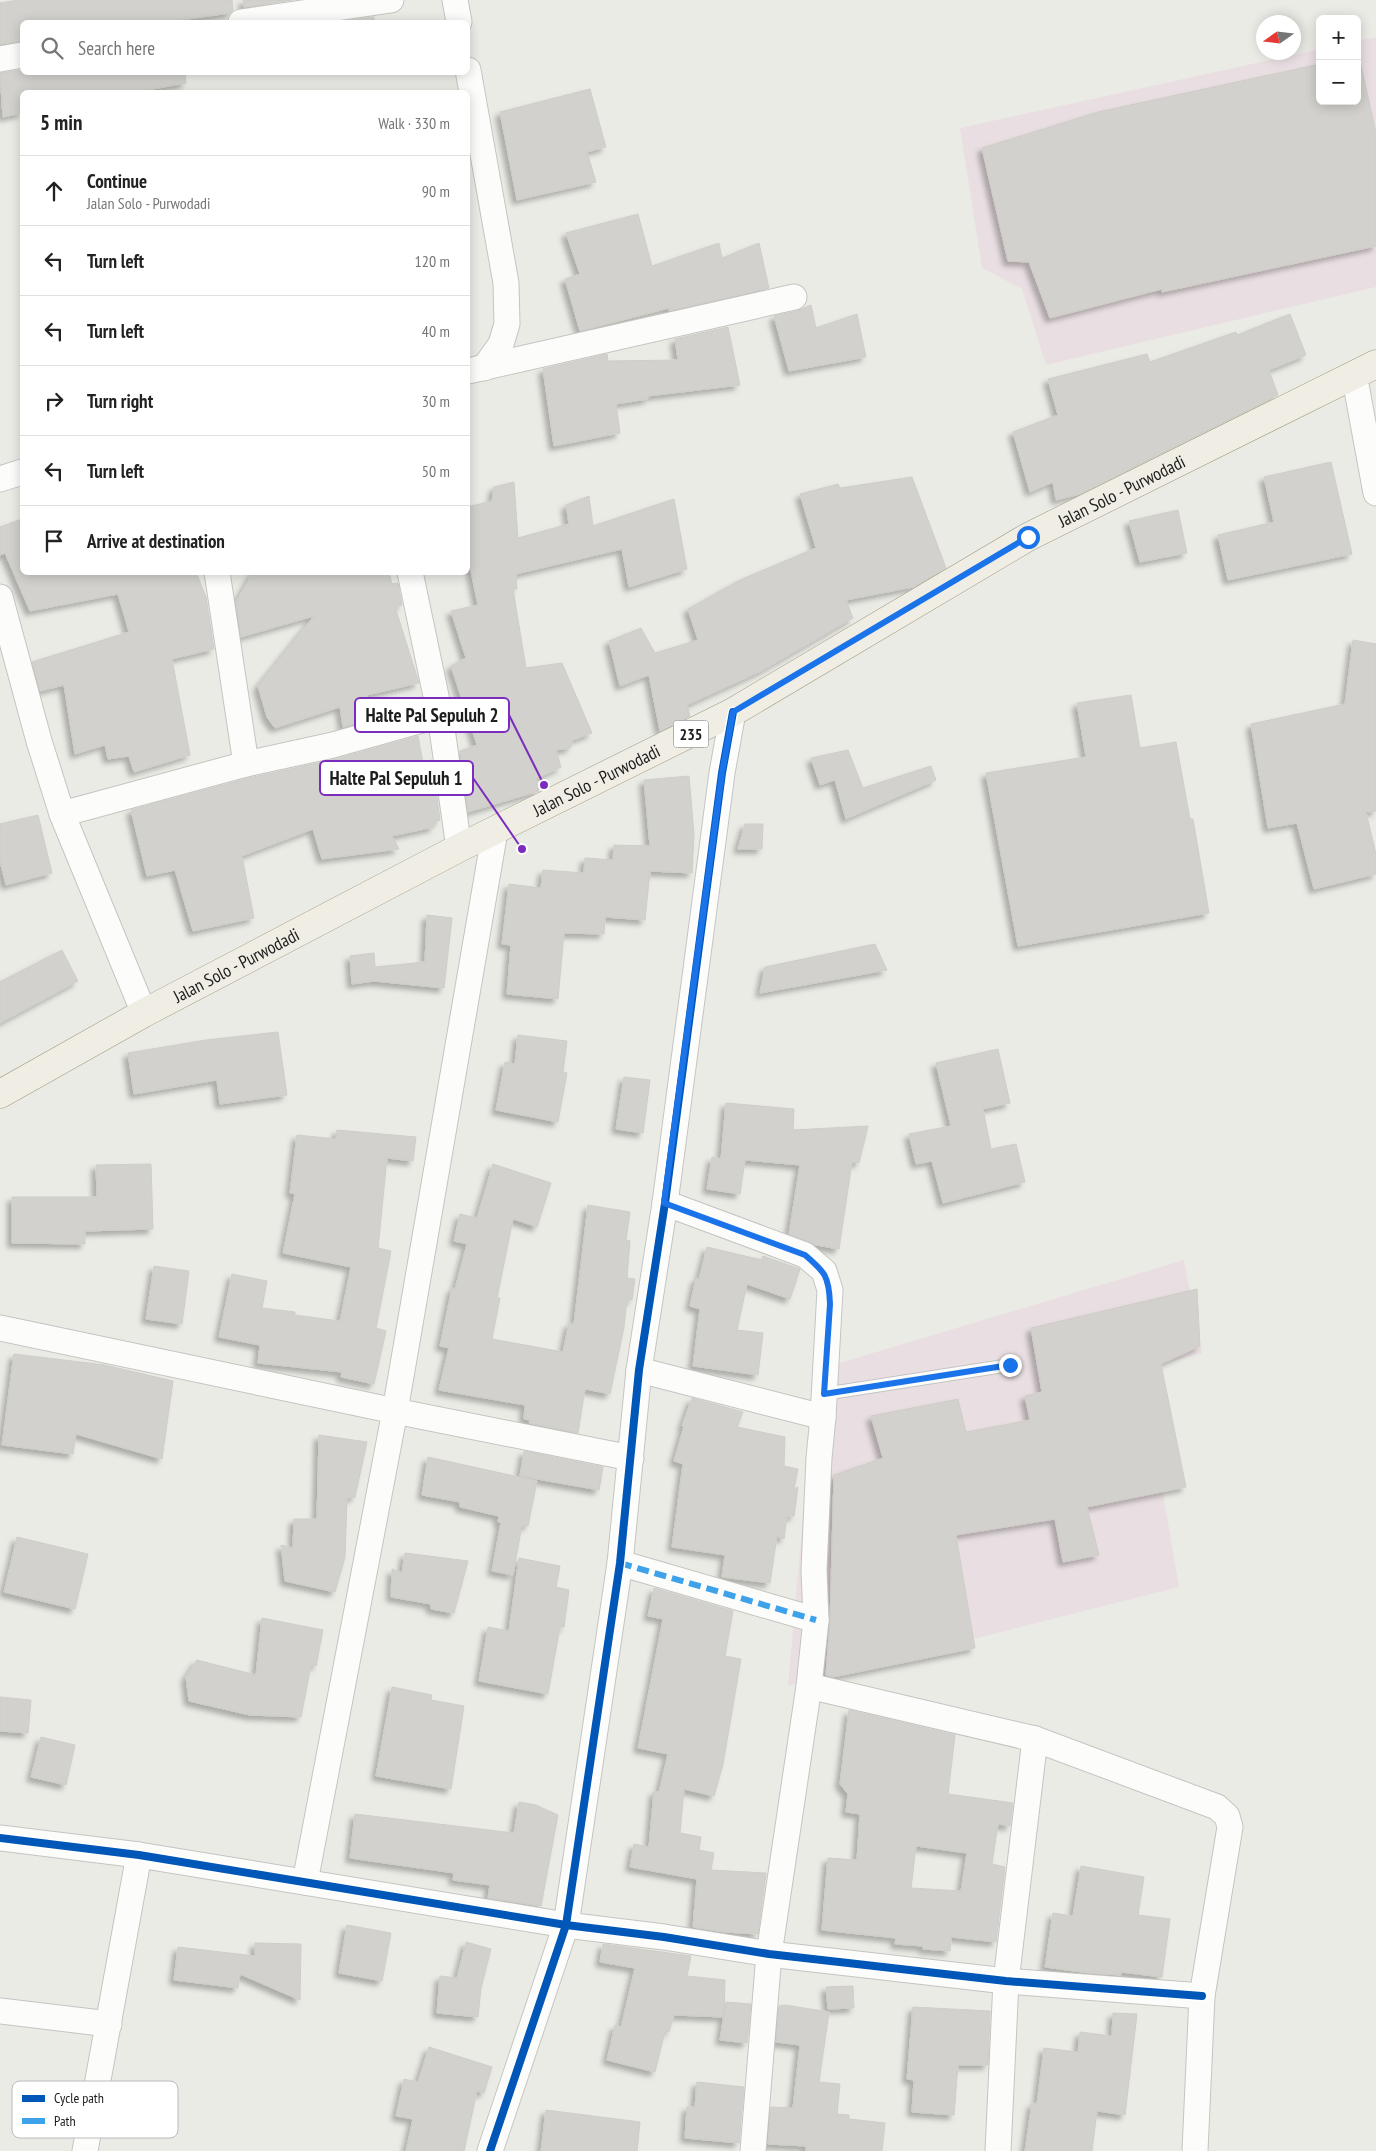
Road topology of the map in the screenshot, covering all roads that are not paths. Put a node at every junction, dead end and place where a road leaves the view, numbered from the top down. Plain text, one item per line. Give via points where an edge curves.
1 (391, 0) edge
2 (455, 0) edge
3 (255, 20) edge
4 (459, 20) edge
5 (20, 55) edge
6 (0, 59) edge
7 (469, 75) edge
8 (794, 297) dead end
9 (476, 369) edge
10 (1365, 369) edge
11 (20, 473) edge
12 (0, 479) edge
13 (1376, 494) edge
14 (217, 575) edge
15 (411, 575) edge
16 (0, 597) edge
17 (733, 712) junction
18 (440, 715) junction
19 (246, 764) junction
20 (62, 814) junction
21 (495, 831) junction
22 (459, 848) junction
23 (144, 1013) junction
24 (0, 1094) edge
25 (664, 1203) junction
26 (0, 1328) edge
27 (1010, 1365) dead end
28 (639, 1370) junction
29 (824, 1406) junction
30 (395, 1411) junction
31 (631, 1458) junction
32 (620, 1563) junction
33 (816, 1620) junction
34 (809, 1686) junction
35 (1035, 1739) junction
36 (0, 1838) edge
37 (140, 1855) junction
38 (305, 1882) junction
39 (566, 1925) junction
40 (769, 1954) junction
41 (1006, 1981) junction
42 (1202, 1996) junction
43 (0, 2011) edge
44 (110, 2024) junction
45 (98, 2081) edge
46 (87, 2138) edge
47 (84, 2151) edge
48 (490, 2151) edge
49 (753, 2151) edge
50 (998, 2151) edge
51 (1195, 2151) edge

1 - 3 street
2 - 4 street
5 - 6 street
7 - 9 street via 506,283 507,324 501,344
8 - 9 street
10 - 13 street
10 - 17 main road, Jalan Solo - Purwodadi / 235 via 1028,537
11 - 12 street
14 - 19 street
15 - 18 street
16 - 20 street
17 - 21 main road, Jalan Solo - Purwodadi / 235
17 - 25 street
18 - 19 street via 333,745
18 - 22 street
19 - 20 street
20 - 23 street
21 - 22 main road, Jalan Solo - Purwodadi / 235
21 - 30 street
22 - 23 main road, Jalan Solo - Purwodadi / 235
23 - 24 main road, Jalan Solo - Purwodadi / 235
25 - 28 street
25 - 29 street via 805,1255 824,1271 830,1290
26 - 30 street
27 - 29 lane
28 - 29 street
28 - 31 street
29 - 33 street via 818,1458 814,1570
30 - 31 street
30 - 38 street
31 - 32 street
32 - 33 street
32 - 39 street
33 - 34 street
34 - 35 street
34 - 40 street
35 - 41 street
35 - 42 street via 1217,1807 1227,1816 1230,1827
36 - 37 street
37 - 38 street
37 - 44 street
38 - 39 street
39 - 40 street
39 - 48 street
40 - 41 street
40 - 49 street
41 - 42 street
41 - 50 street
42 - 51 street
43 - 44 street
44 - 45 street
46 - 47 street

